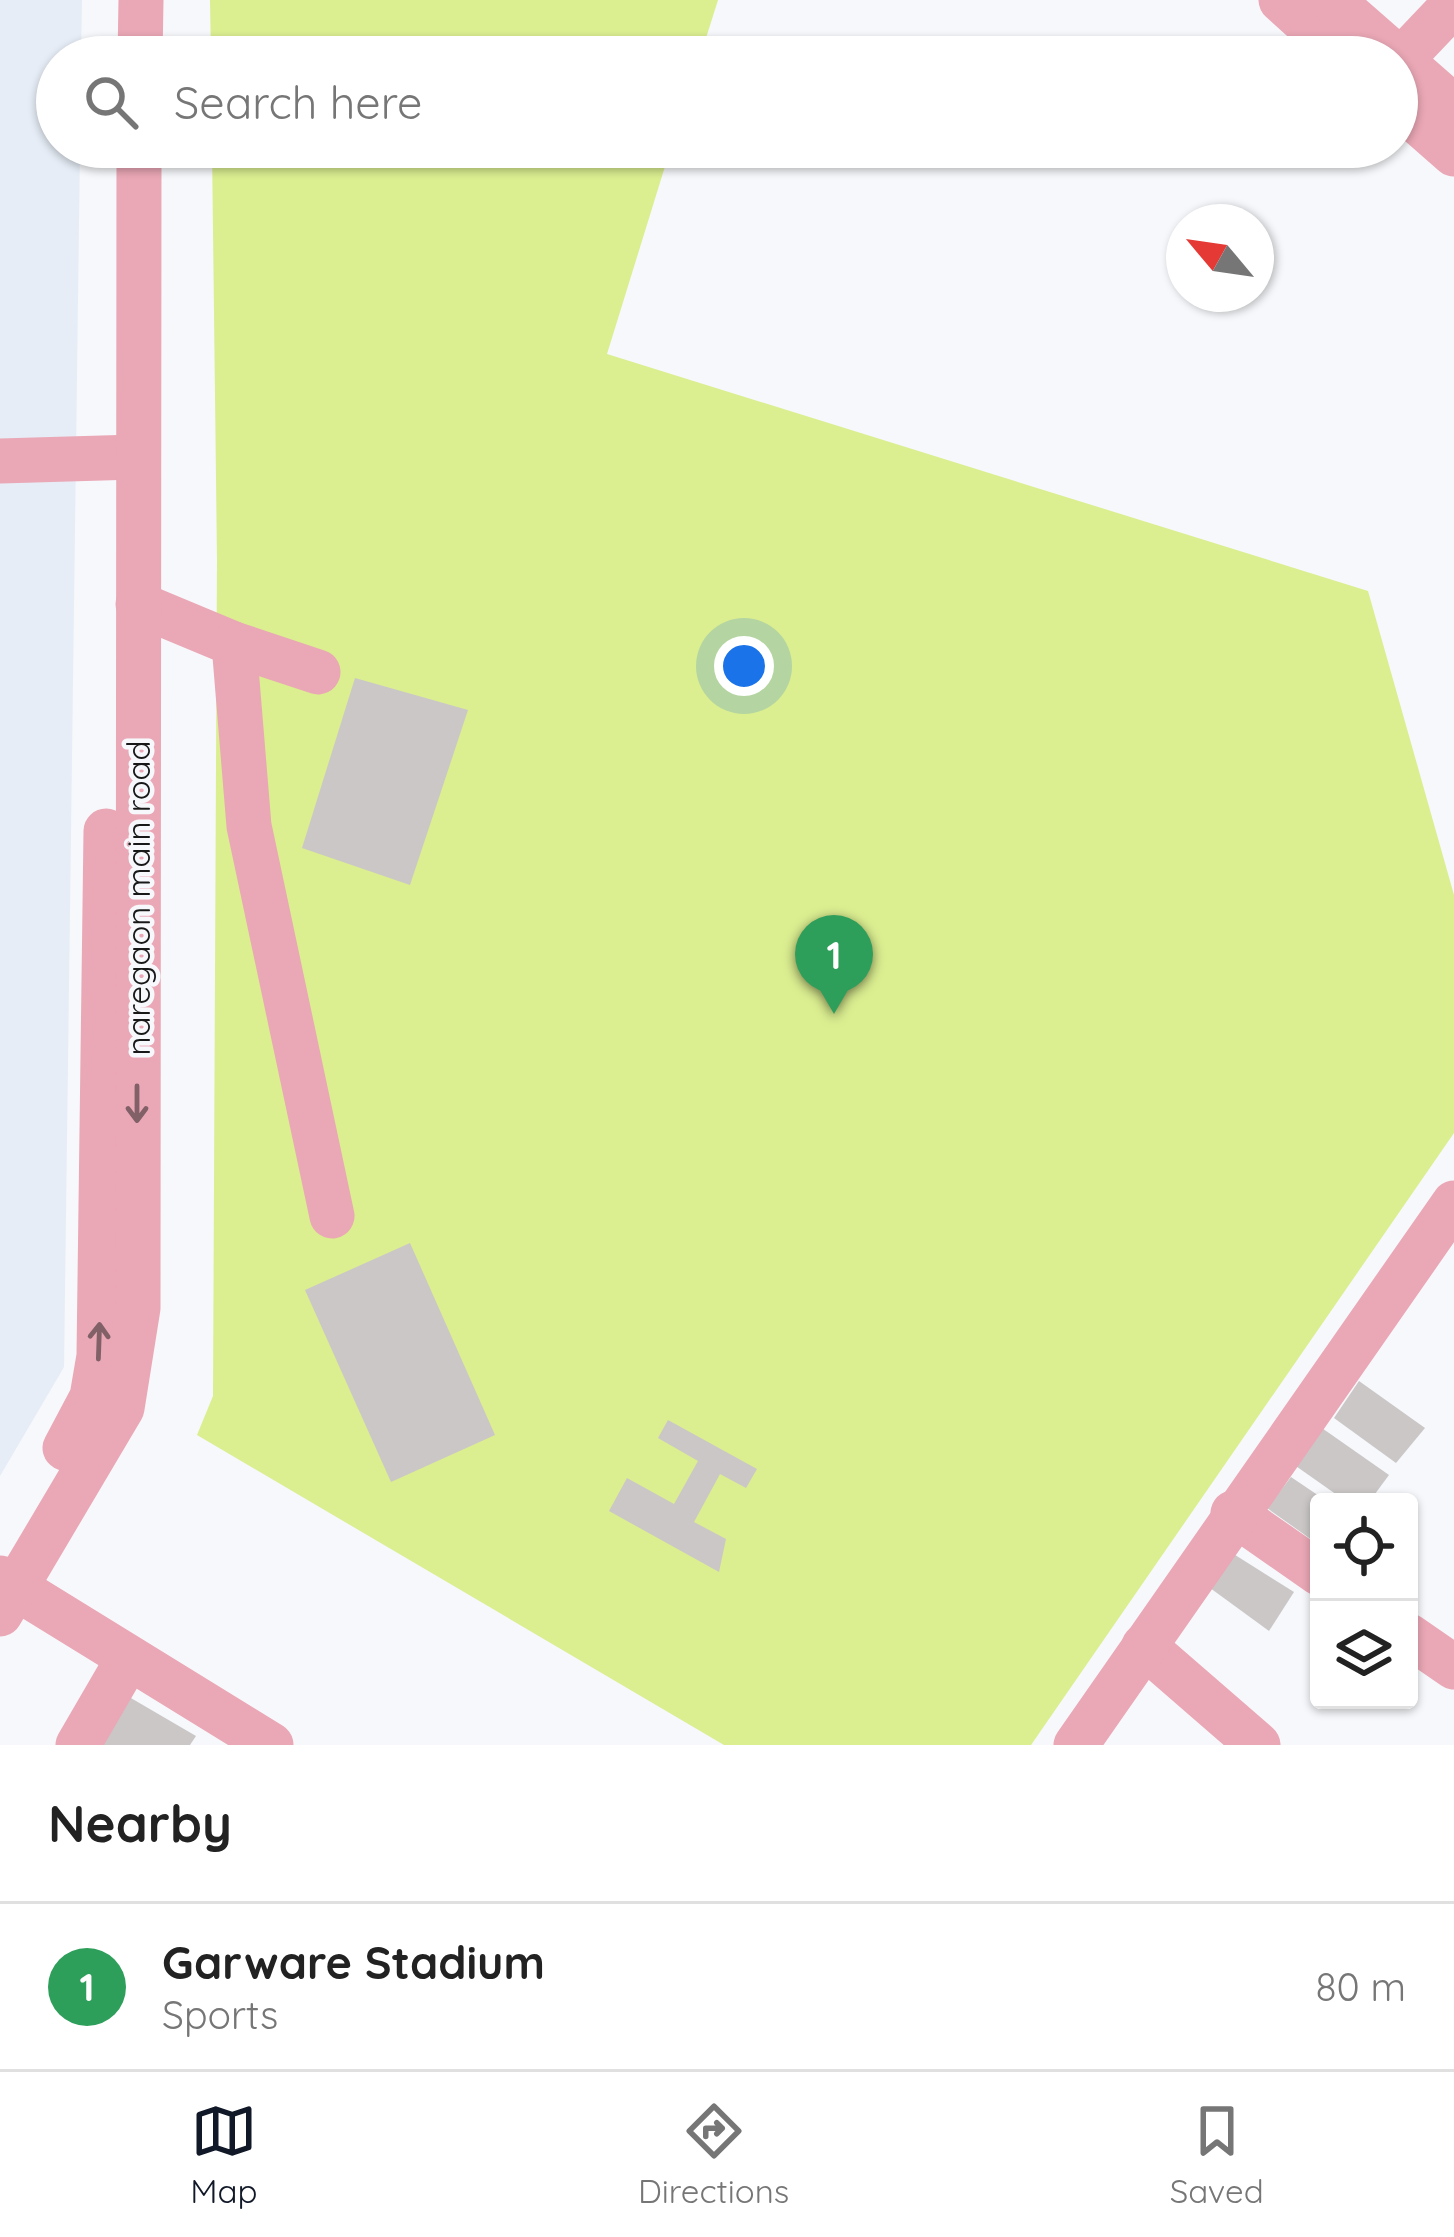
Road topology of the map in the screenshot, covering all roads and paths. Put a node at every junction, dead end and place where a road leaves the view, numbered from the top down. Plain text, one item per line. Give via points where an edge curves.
1 (113, 0) edge
2 (141, 0) edge
3 (1281, 0) edge
4 (1332, 0) edge
5 (1454, 4) edge
6 (112, 36) edge
7 (140, 36) edge
8 (1321, 36) edge
9 (1363, 36) edge
10 (1418, 50) edge
11 (1418, 87) edge
12 (1418, 104) edge
13 (1454, 107) edge
14 (1454, 154) edge
15 (113, 168) edge
16 (138, 168) edge
17 (123, 458) junction
18 (0, 461) edge
19 (138, 604) junction
20 (234, 644) junction
21 (318, 672) dead end
22 (1454, 1203) edge
23 (332, 1216) dead end
24 (1233, 1513) junction
25 (1310, 1567) edge
26 (4, 1584) edge
27 (1418, 1642) edge
28 (1144, 1646) junction
29 (128, 1659) junction
30 (1454, 1667) edge
31 (78, 1745) edge
32 (272, 1745) edge
33 (1076, 1745) edge
34 (1258, 1745) edge

1 - 6 street
2 - 7 street
3 - 8 street
4 - 9 street
5 - 10 street
11 - 13 street
12 - 14 street
15 - 17 street, naregaon main road
16 - 17 street, naregaon main road
17 - 18 street
17 - 19 street, naregaon main road
26 -> 17 street, naregaon main road via 82,1420 100,1356
19 - 20 street
19 -> 26 street, naregaon main road via 138,1308 131,1369 122,1408
20 - 21 street
20 - 23 street via 249,826
22 - 24 street
24 - 25 street
24 - 28 street
26 - 29 street
27 - 30 street
28 - 33 street
28 - 34 street
29 - 31 street
29 - 32 street

